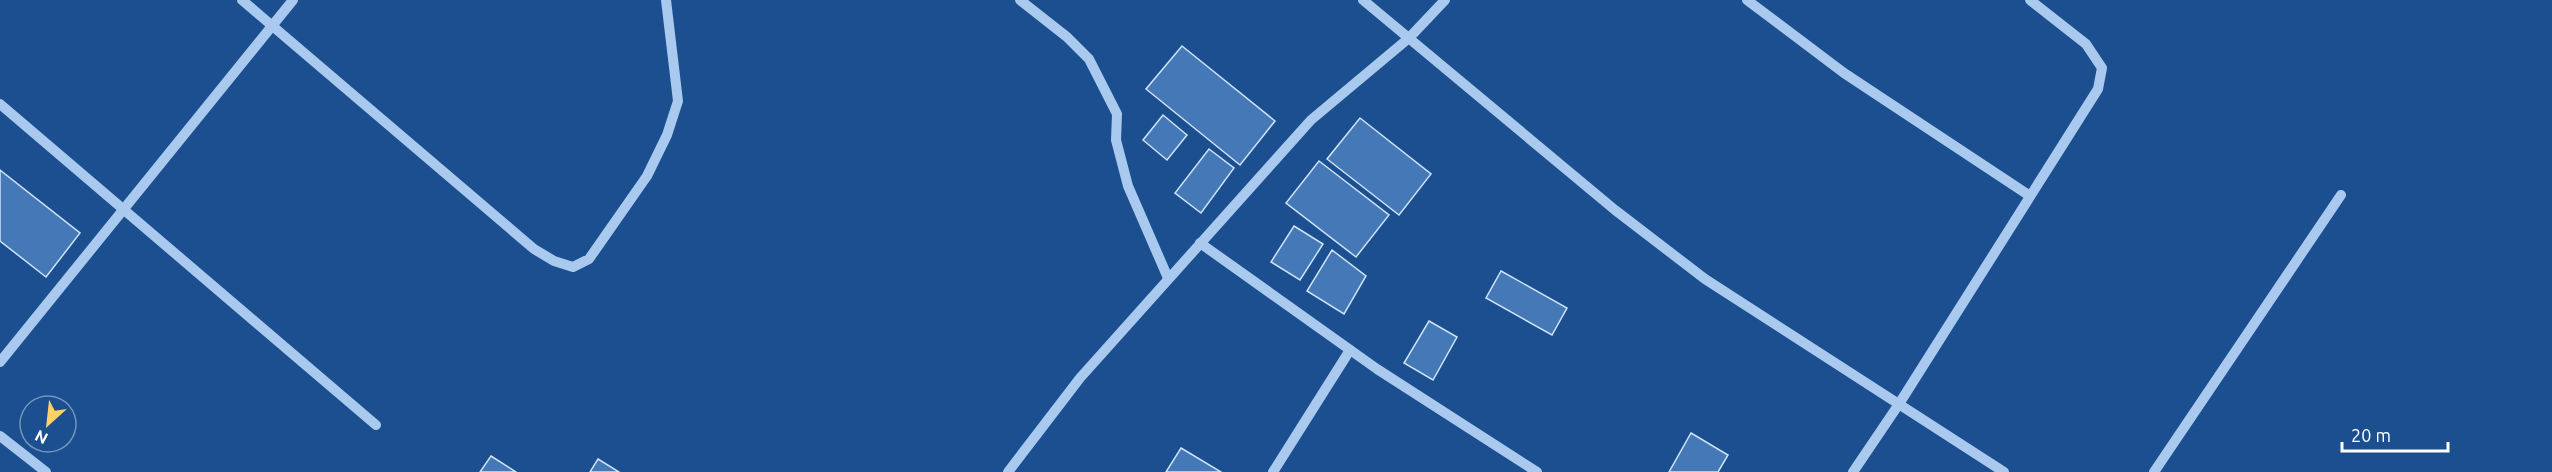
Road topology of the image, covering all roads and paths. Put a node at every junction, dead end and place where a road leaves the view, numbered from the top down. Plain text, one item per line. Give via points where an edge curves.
1 (242, 0) edge
2 (292, 0) edge
3 (666, 0) edge
4 (1020, 0) edge
5 (1363, 0) edge
6 (1445, 0) edge
7 (1747, 0) edge
8 (2030, 0) edge
9 (272, 26) junction
10 (1408, 38) junction
11 (0, 104) edge
12 (2340, 195) dead end
13 (2030, 196) junction
14 (123, 210) junction
15 (1200, 243) junction
16 (1168, 278) junction
17 (1350, 350) junction
18 (0, 362) edge
19 (1899, 405) junction
20 (376, 425) dead end
21 (0, 436) edge
22 (46, 472) edge
23 (1008, 472) edge
24 (1273, 472) edge
25 (1537, 472) edge
26 (1853, 472) edge
27 (2004, 472) edge
28 (2154, 472) edge

1 - 9 street
2 - 9 street
3 - 9 street via 678,101 667,135 647,176 589,259 573,267 534,249
4 - 16 street via 1089,59 1117,114 1116,140 1128,186
5 - 10 street
6 - 10 street
7 - 13 street via 1844,73
8 - 13 street via 2086,44 2102,68 2098,89
9 - 14 street
10 - 15 street via 1311,120
10 - 19 street via 1615,210 1705,279
11 - 14 street
12 - 28 street
13 - 19 street
14 - 18 street
14 - 20 street
15 - 16 street
15 - 17 street
16 - 23 street via 1080,378
17 - 24 street
17 - 25 street
19 - 26 street
19 - 27 street
21 - 22 street

